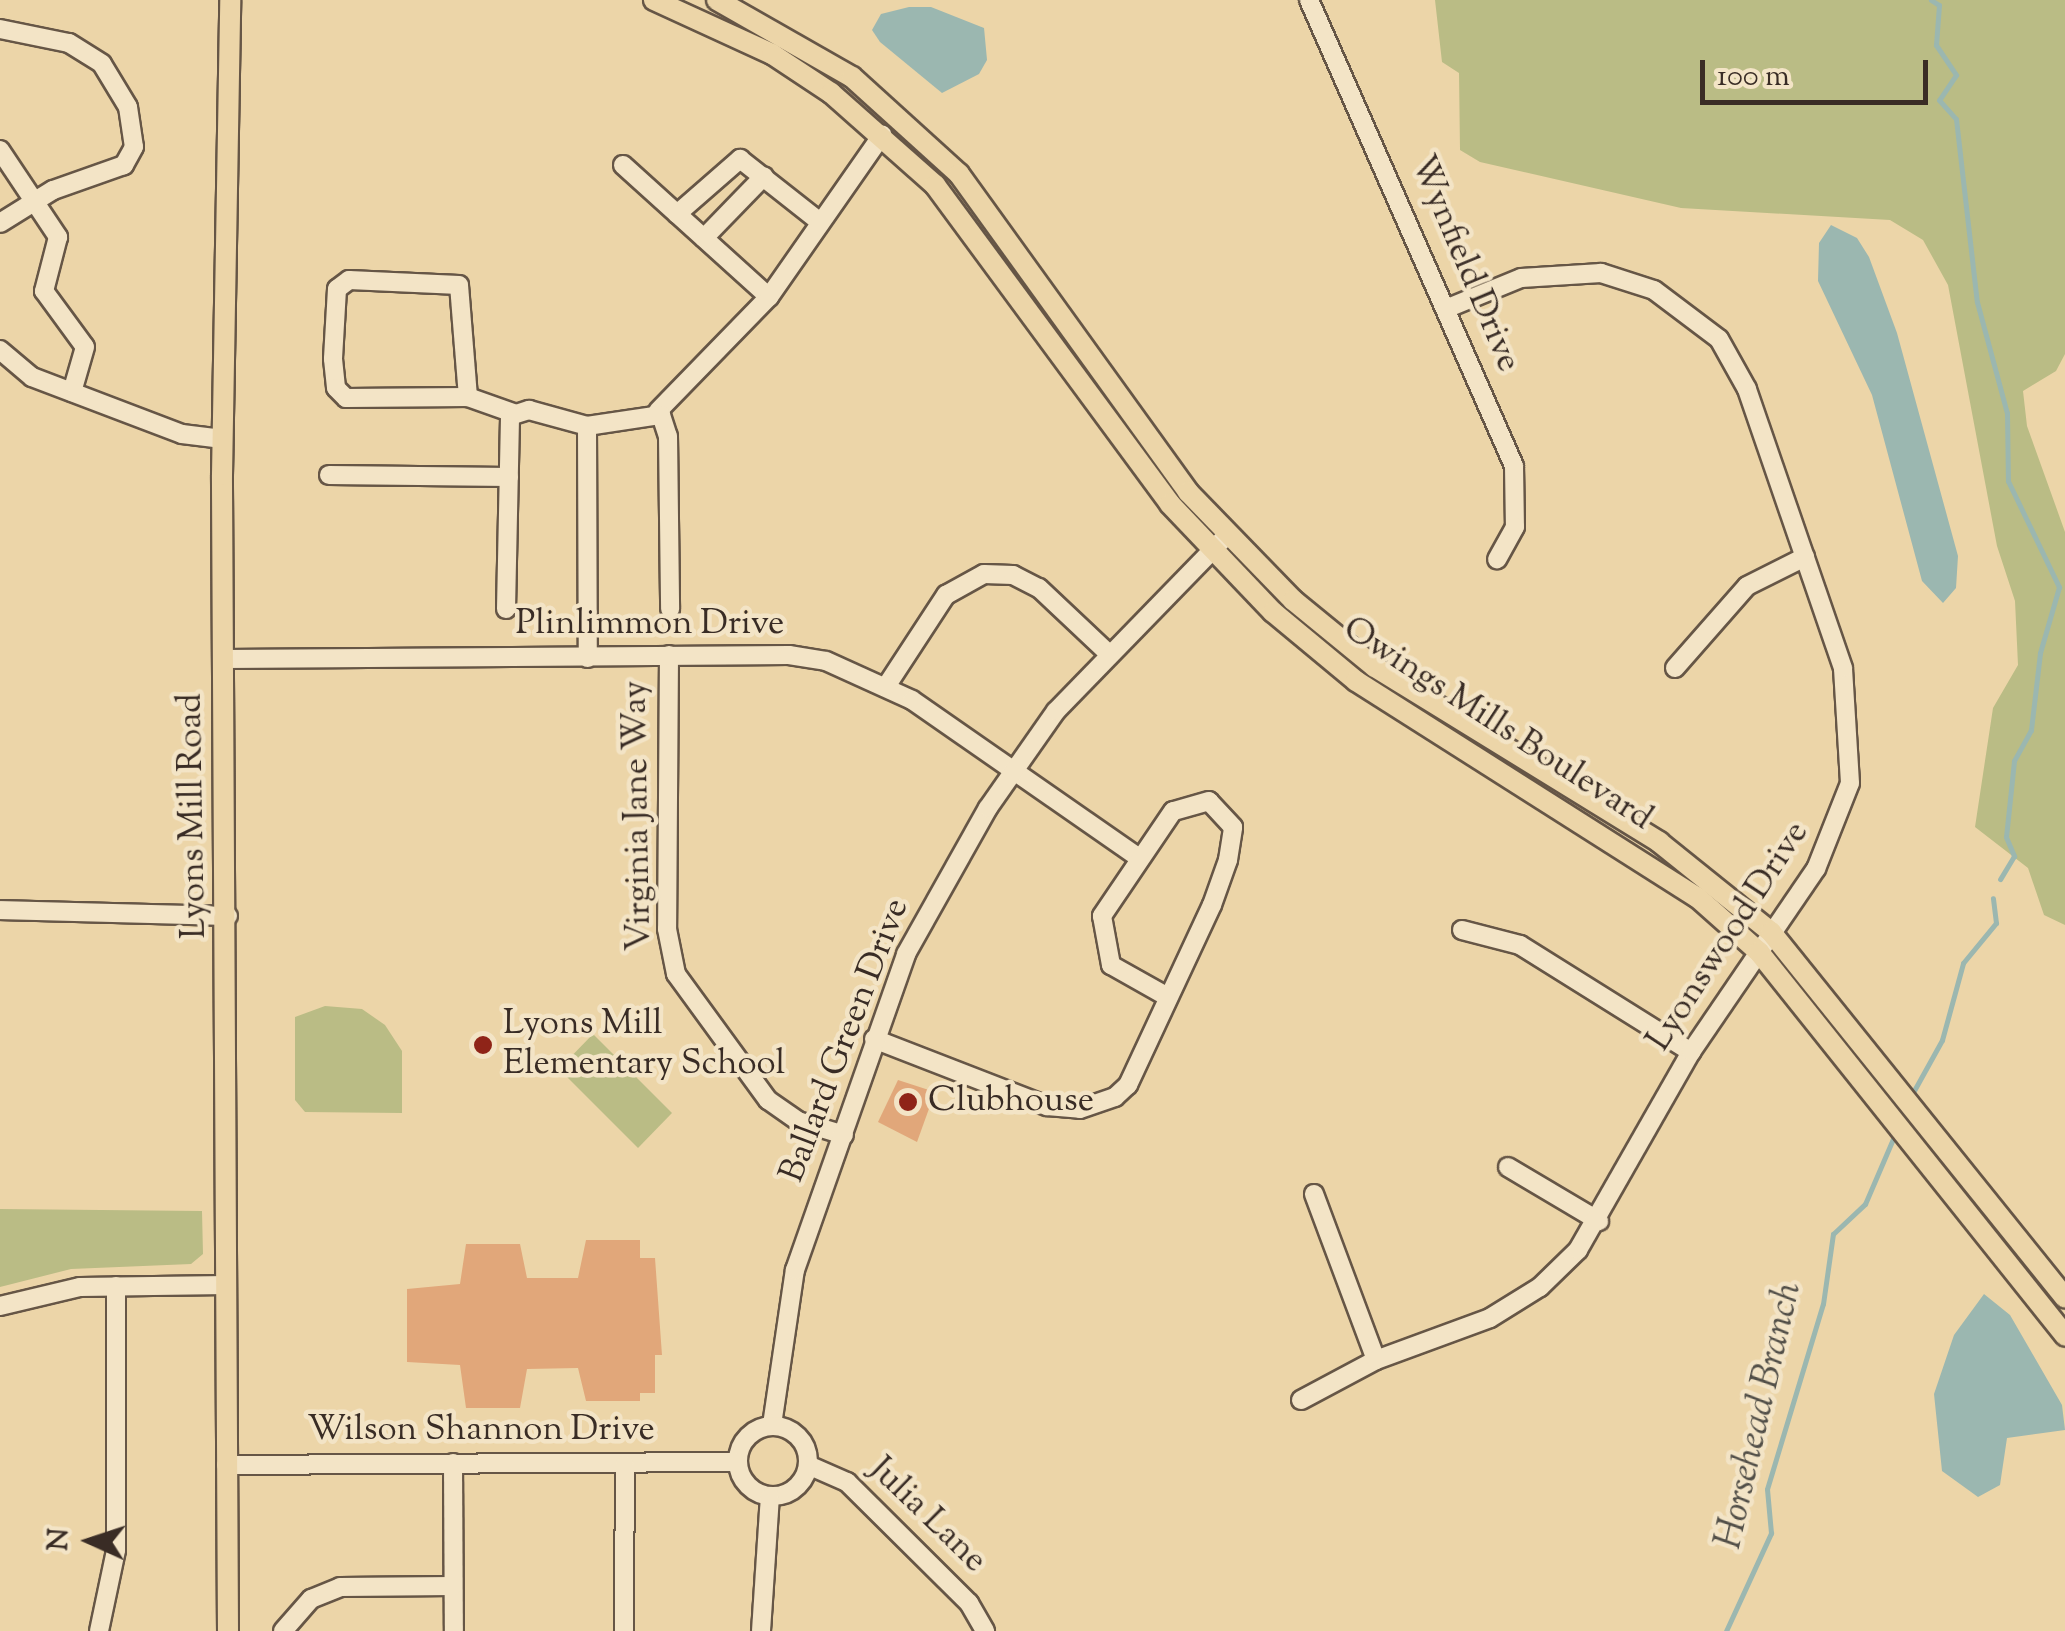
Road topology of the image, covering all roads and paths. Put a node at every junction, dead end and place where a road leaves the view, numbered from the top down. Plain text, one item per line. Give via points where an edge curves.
1 (230, 0) edge
2 (654, 0) edge
3 (717, 0) edge
4 (1309, 0) edge
5 (0, 29) edge
6 (882, 135) junction
7 (0, 150) edge
8 (623, 165) dead end
9 (764, 176) junction
10 (35, 200) junction
11 (678, 214) junction
12 (820, 222) junction
13 (0, 223) edge
14 (704, 238) junction
15 (769, 297) junction
16 (1448, 308) junction
17 (0, 351) edge
18 (72, 392) junction
19 (468, 397) junction
20 (658, 411) junction
21 (514, 413) junction
22 (588, 426) junction
23 (222, 440) junction
24 (329, 475) dead end
25 (509, 476) junction
26 (1217, 545) junction
27 (1805, 557) junction
28 (1497, 560) dead end
29 (506, 609) dead end
30 (670, 610) dead end
31 (1107, 652) junction
32 (669, 656) junction
33 (588, 658) junction
34 (225, 659) junction
35 (1674, 668) dead end
36 (887, 685) junction
37 (1014, 772) junction
38 (1138, 857) junction
39 (0, 910) edge
40 (228, 916) junction
41 (1462, 930) dead end
42 (1771, 932) junction
43 (1759, 952) junction
44 (1168, 997) junction
45 (874, 1039) junction
46 (1692, 1052) junction
47 (844, 1135) junction
48 (1508, 1168) dead end
49 (1314, 1194) dead end
50 (1598, 1221) junction
51 (226, 1285) junction
52 (116, 1286) junction
53 (2065, 1298) edge
54 (0, 1306) edge
55 (2065, 1336) edge
56 (1376, 1360) junction
57 (1301, 1400) dead end
58 (772, 1425) junction
59 (737, 1462) junction
60 (453, 1463) junction
61 (226, 1465) junction
62 (625, 1465) junction
63 (808, 1465) junction
64 (770, 1497) junction
65 (453, 1586) junction
66 (100, 1631) edge
67 (228, 1631) edge
68 (284, 1631) edge
69 (454, 1631) edge
70 (624, 1631) edge
71 (760, 1631) edge
72 (985, 1631) edge

1 - 23 main road, Lyons Mill Road
2 - 6 main road, Owings Mills Boulevard via 772,54
3 - 26 main road, Owings Mills Boulevard via 852,77 958,174
4 - 16 street, Wynfield Drive
5 - 10 street via 87,52 118,86 134,130 132,158 124,165
6 - 12 street
6 - 26 main road, Owings Mills Boulevard via 989,249 1132,456
7 - 10 street
8 - 11 street
9 - 11 street via 734,160
9 - 12 street
9 - 14 street
10 - 13 street
10 - 18 street via 58,236 46,300 85,347
11 - 14 street
12 - 15 street
14 - 15 street
15 - 20 street
16 - 27 street, Lyonswood Drive via 1521,278 1575,272 1628,279 1678,304 1734,363
16 - 28 street, Wynfield Drive via 1514,466 1515,527
17 - 18 street via 32,377
18 - 23 street via 182,434
19 - 19 street via 346,398 336,388 333,359 338,288 349,280 459,285
19 - 21 street
20 - 22 street
20 - 30 street via 668,436
21 - 22 street
21 - 25 street
22 - 33 street
23 - 34 main road, Lyons Mill Road
24 - 25 street
25 - 29 street
26 - 31 street, Ballard Green Drive
26 - 42 main road, Owings Mills Boulevard via 1375,668 1659,842
26 - 43 main road, Owings Mills Boulevard via 1356,681 1644,860
27 - 35 street via 1746,586
27 - 42 street, Lyonswood Drive via 1848,695 1850,783 1835,834
31 - 36 street via 1038,588 1013,575 984,574 946,595
31 - 37 street, Ballard Green Drive
32 - 33 street, Plinlimmon Drive
32 - 36 street, Plinlimmon Drive via 788,655
32 - 47 street, Virginia Jane Way via 668,929 676,974 768,1100 798,1121
33 - 34 street, Plinlimmon Drive
34 - 40 main road, Lyons Mill Road
36 - 37 street, Plinlimmon Drive
37 - 38 street, Plinlimmon Drive
37 - 45 street, Ballard Green Drive via 942,884
38 - 44 street via 1102,916 1104,954 1119,974
38 - 44 street via 1188,802 1215,803 1233,827 1212,905
39 - 40 street
40 - 51 main road, Lyons Mill Road
41 - 46 street via 1520,944
42 - 43 street, Lyonswood Drive
42 - 53 main road, Owings Mills Boulevard
43 - 46 street, Lyonswood Drive
43 - 55 main road, Owings Mills Boulevard
44 - 45 street via 1128,1085 1080,1109 1047,1106
45 - 47 street, Ballard Green Drive
46 - 50 street, Lyonswood Drive
47 - 58 street, Ballard Green Drive via 787,1303
48 - 50 street
49 - 56 street
50 - 56 street, Lyonswood Drive via 1561,1268 1516,1302
51 - 52 street
51 - 61 main road, Lyons Mill Road
52 - 54 street
52 - 66 street via 116,1550
56 - 57 street, Lyonswood Drive
58 - 59 street via 746,1436
58 - 63 street via 803,1442
59 - 62 street, Wilson Shannon Drive
59 - 64 street via 747,1486
60 - 61 street, Wilson Shannon Drive
60 - 62 street, Wilson Shannon Drive
60 - 65 street
61 - 67 main road, Lyons Mill Road
62 - 70 street
63 - 64 street via 796,1489
63 - 72 street, Julia Lane via 847,1482 970,1603
64 - 71 street
65 - 68 street via 340,1588 311,1599
65 - 69 street

